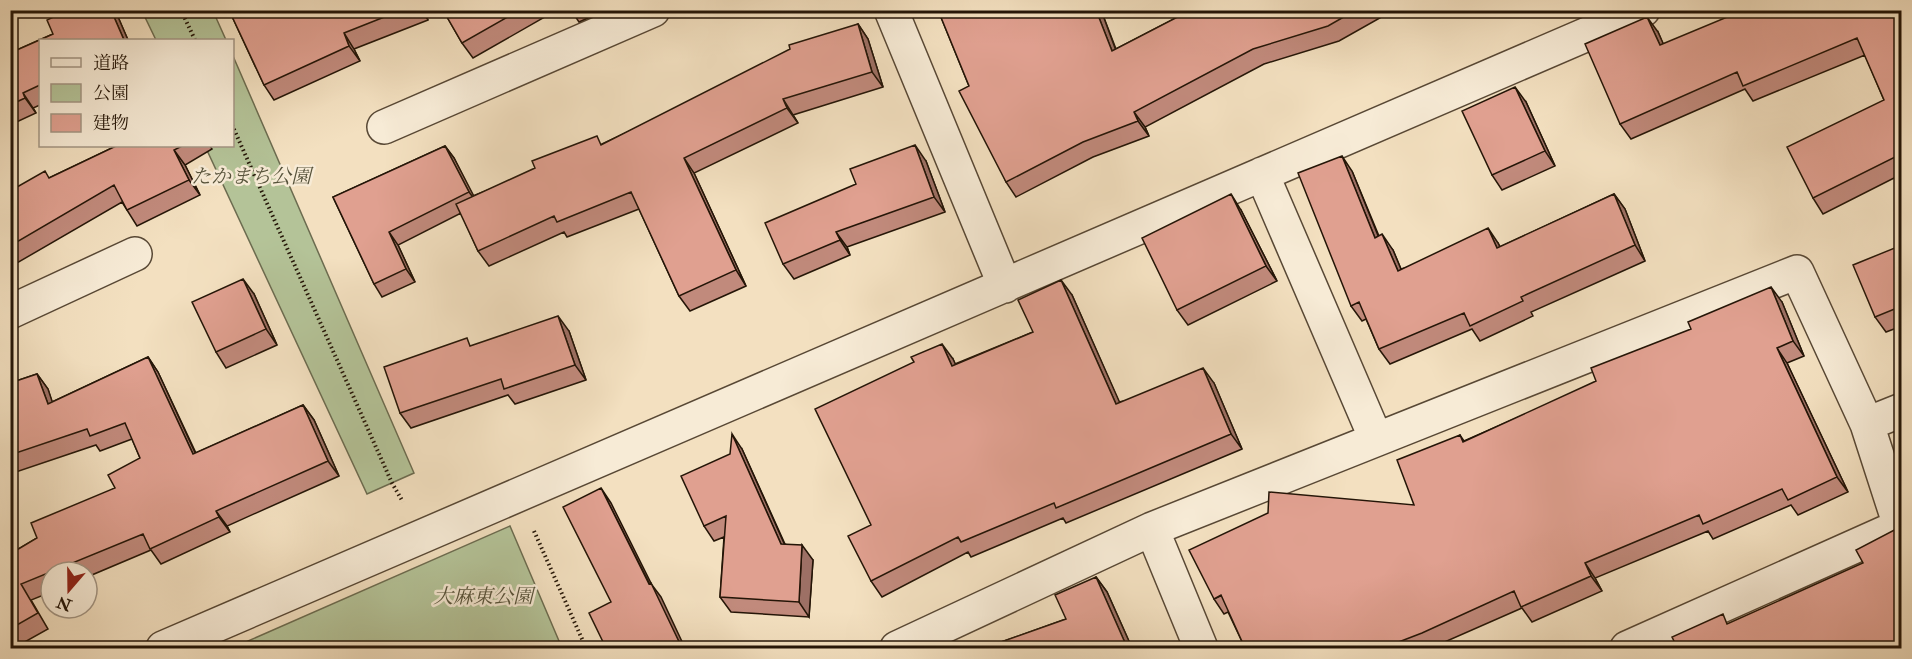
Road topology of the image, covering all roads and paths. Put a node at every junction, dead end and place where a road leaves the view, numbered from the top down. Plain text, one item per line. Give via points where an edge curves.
1 (181, 10) edge
2 (653, 10) edge
3 (891, 10) edge
4 (1643, 10) edge
5 (195, 39) edge
6 (384, 127) dead end
7 (234, 129) edge
8 (1262, 174) junction
9 (135, 254) dead end
10 (1005, 286) junction
11 (10, 312) edge
12 (1902, 410) edge
13 (1867, 424) junction
14 (1376, 440) junction
15 (518, 496) junction
16 (1152, 529) junction
17 (422, 537) junction
18 (164, 648) edge
19 (586, 648) edge
20 (897, 648) edge
21 (1201, 648) edge
22 (1626, 648) edge

1 - 5 path
2 - 6 street
3 - 10 street
4 - 8 street
7 - 17 path via 392,483
8 - 10 street
8 - 14 street
9 - 11 street
10 - 15 street
12 - 13 street
13 - 14 street via 1797,272
13 - 22 street via 1900,526
14 - 16 street
15 - 17 street
15 - 19 path
16 - 20 street
16 - 21 street
17 - 18 street

